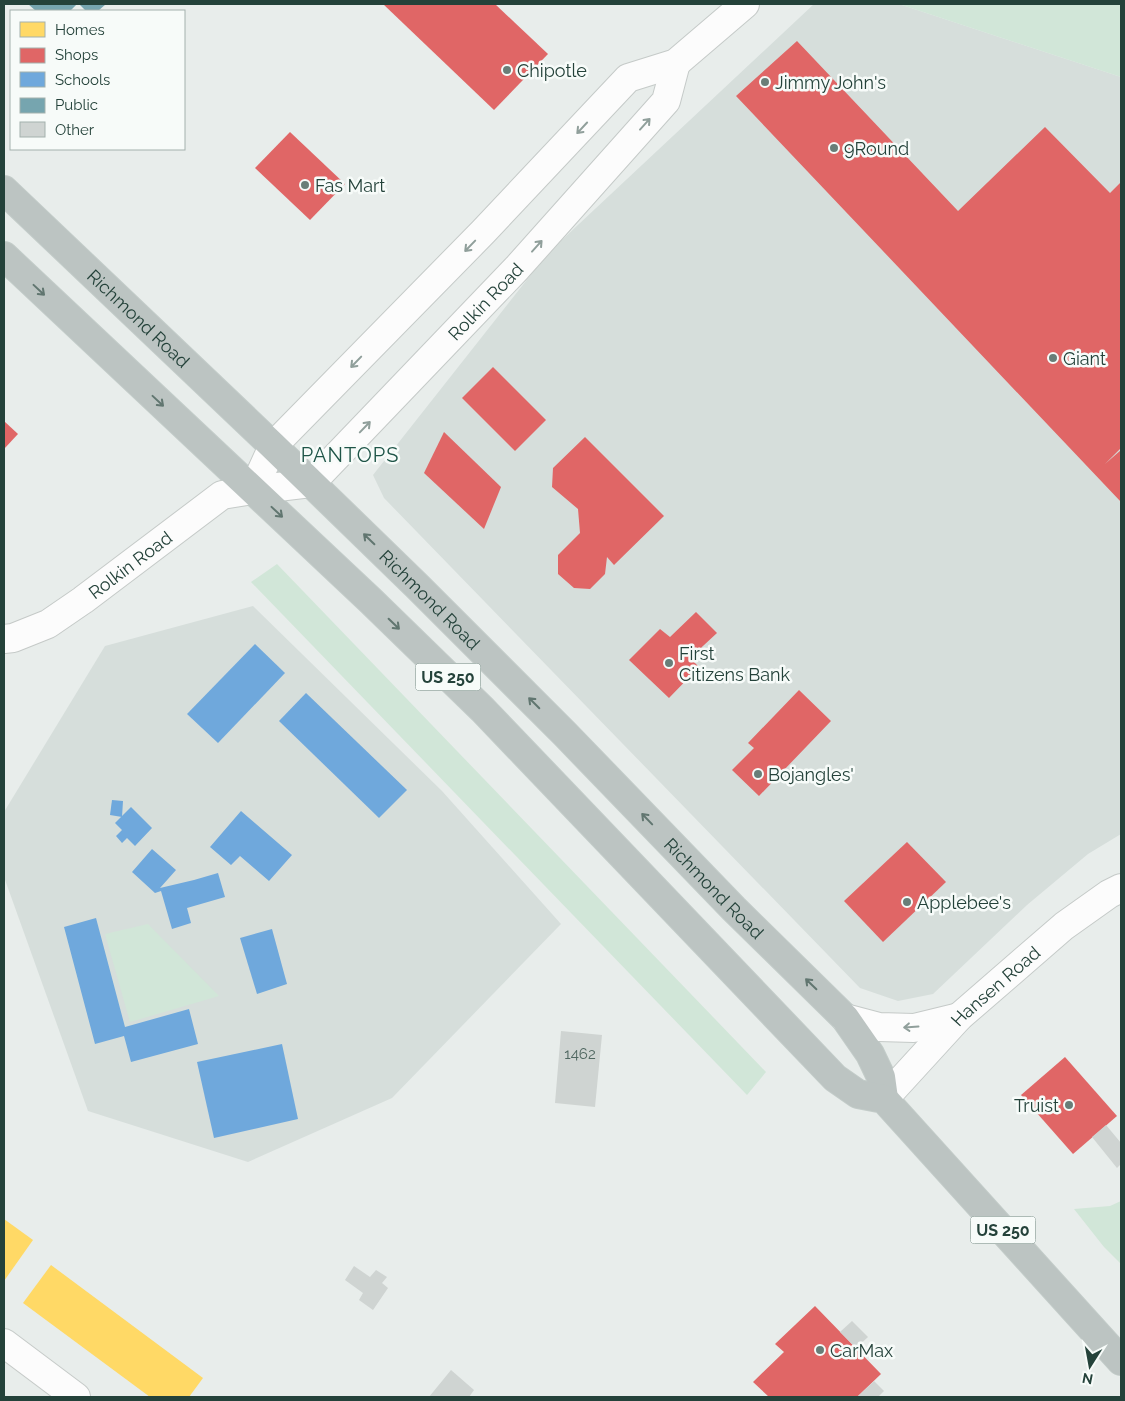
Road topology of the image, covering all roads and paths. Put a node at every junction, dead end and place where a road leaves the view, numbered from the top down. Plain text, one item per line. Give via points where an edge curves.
1 (745, 4) edge
2 (676, 62) junction
3 (4, 190) edge
4 (4, 256) edge
5 (273, 446) junction
6 (311, 483) junction
7 (253, 490) junction
8 (4, 639) edge
9 (1121, 888) edge
10 (959, 1017) junction
11 (846, 1018) junction
12 (884, 1099) junction
13 (4, 1343) edge
14 (1121, 1361) edge
15 (76, 1397) edge

1 - 2 street
2 -> 5 street via 628,78 483,232
6 -> 2 street, Rolkin Road via 517,268 666,101
3 - 5 highway, Richmond Road / US 250
4 -> 7 highway, US 250
5 - 6 highway, Richmond Road / US 250
5 - 7 street
6 - 7 street, Rolkin Road
11 -> 6 highway, Richmond Road / US 250
7 - 8 street, Rolkin Road via 222,495 48,624
7 -> 12 highway, US 250 via 483,710 834,1078 858,1094
9 - 10 street, Hansen Road via 1064,926
10 -> 11 street via 914,1028 879,1027
10 - 12 street, Hansen Road
11 - 12 highway, Richmond Road / US 250 via 882,1077
12 - 14 highway, US 250
13 - 15 street

